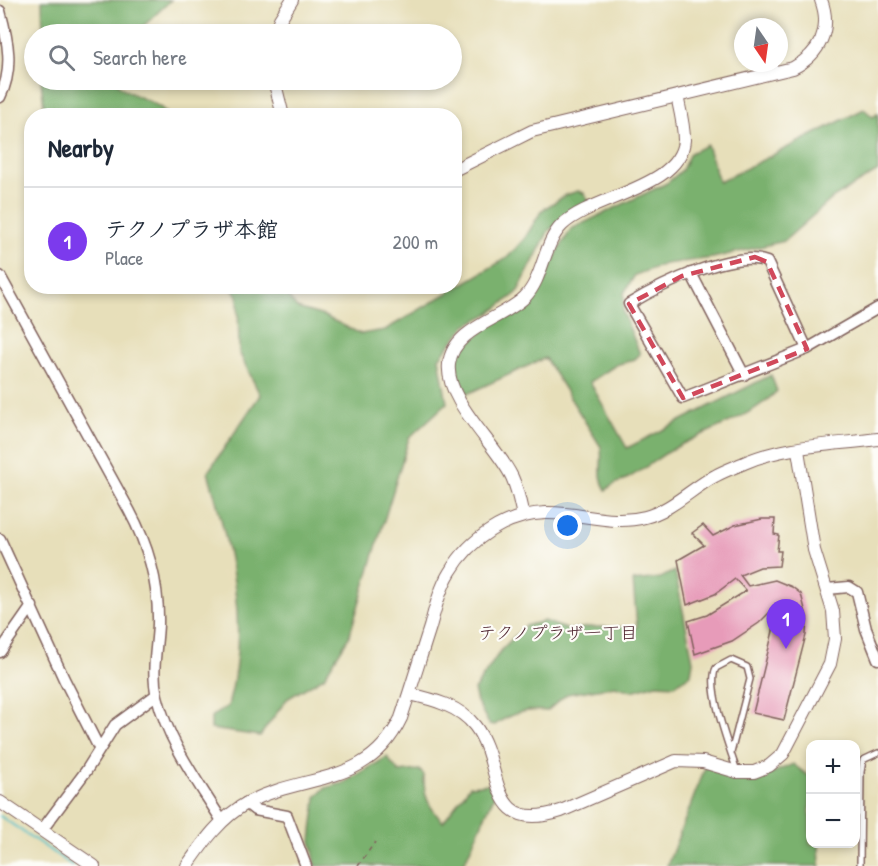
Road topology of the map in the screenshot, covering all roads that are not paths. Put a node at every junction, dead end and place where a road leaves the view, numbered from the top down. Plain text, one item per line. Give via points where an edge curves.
1 (292, 0) edge
2 (821, 0) edge
3 (0, 11) edge
4 (278, 24) edge
5 (276, 90) edge
6 (677, 96) junction
7 (0, 97) edge
8 (281, 108) edge
9 (462, 165) edge
10 (691, 273) junction
11 (0, 276) edge
12 (878, 308) edge
13 (807, 348) junction
14 (744, 375) junction
15 (878, 439) edge
16 (798, 450) junction
17 (523, 516) junction
18 (0, 539) edge
19 (827, 589) junction
20 (32, 606) junction
21 (0, 652) edge
22 (878, 659) edge
23 (409, 694) junction
24 (156, 695) junction
25 (99, 748) junction
26 (731, 753) junction
27 (878, 753) edge
28 (737, 772) junction
29 (0, 802) edge
30 (246, 803) junction
31 (222, 821) junction
32 (42, 830) junction
33 (94, 866) edge
34 (187, 866) edge
35 (306, 866) edge
36 (860, 866) edge

1 - 4 street
2 - 6 street via 826,25 823,38 803,63
3 - 7 street via 8,38 8,77
5 - 8 street
6 - 9 street via 532,131
6 - 17 street via 684,142 673,165 657,178 563,224 526,296 464,336 453,351 450,380 511,476
10 - 13 street via 755,257 767,262
10 - 14 street
10 - 14 street via 629,303 683,398
11 - 24 street via 137,525 147,550 158,624 153,664
12 - 13 street
13 - 14 street
15 - 16 street
16 - 17 street via 747,461 647,517 622,521 546,513
16 - 19 street via 812,540
17 - 23 street via 499,525 475,541 450,572
18 - 20 street
19 - 22 street via 849,587 856,592
19 - 28 street via 835,639 830,664 783,754 754,772
20 - 21 street
20 - 25 street
23 - 28 street via 458,710 474,725 486,745 497,789 506,805 521,815 541,818 676,761 703,762
23 - 30 street via 394,733 362,765
24 - 25 street via 115,724
24 - 31 street via 177,748
25 - 32 street via 87,771
26 - 26 lane via 750,679 747,667 731,660 716,668 712,680
26 - 28 lane
27 - 36 lane via 863,760 861,772
29 - 32 street
30 - 31 street
30 - 35 street via 255,810 287,816
31 - 34 street
32 - 33 street

